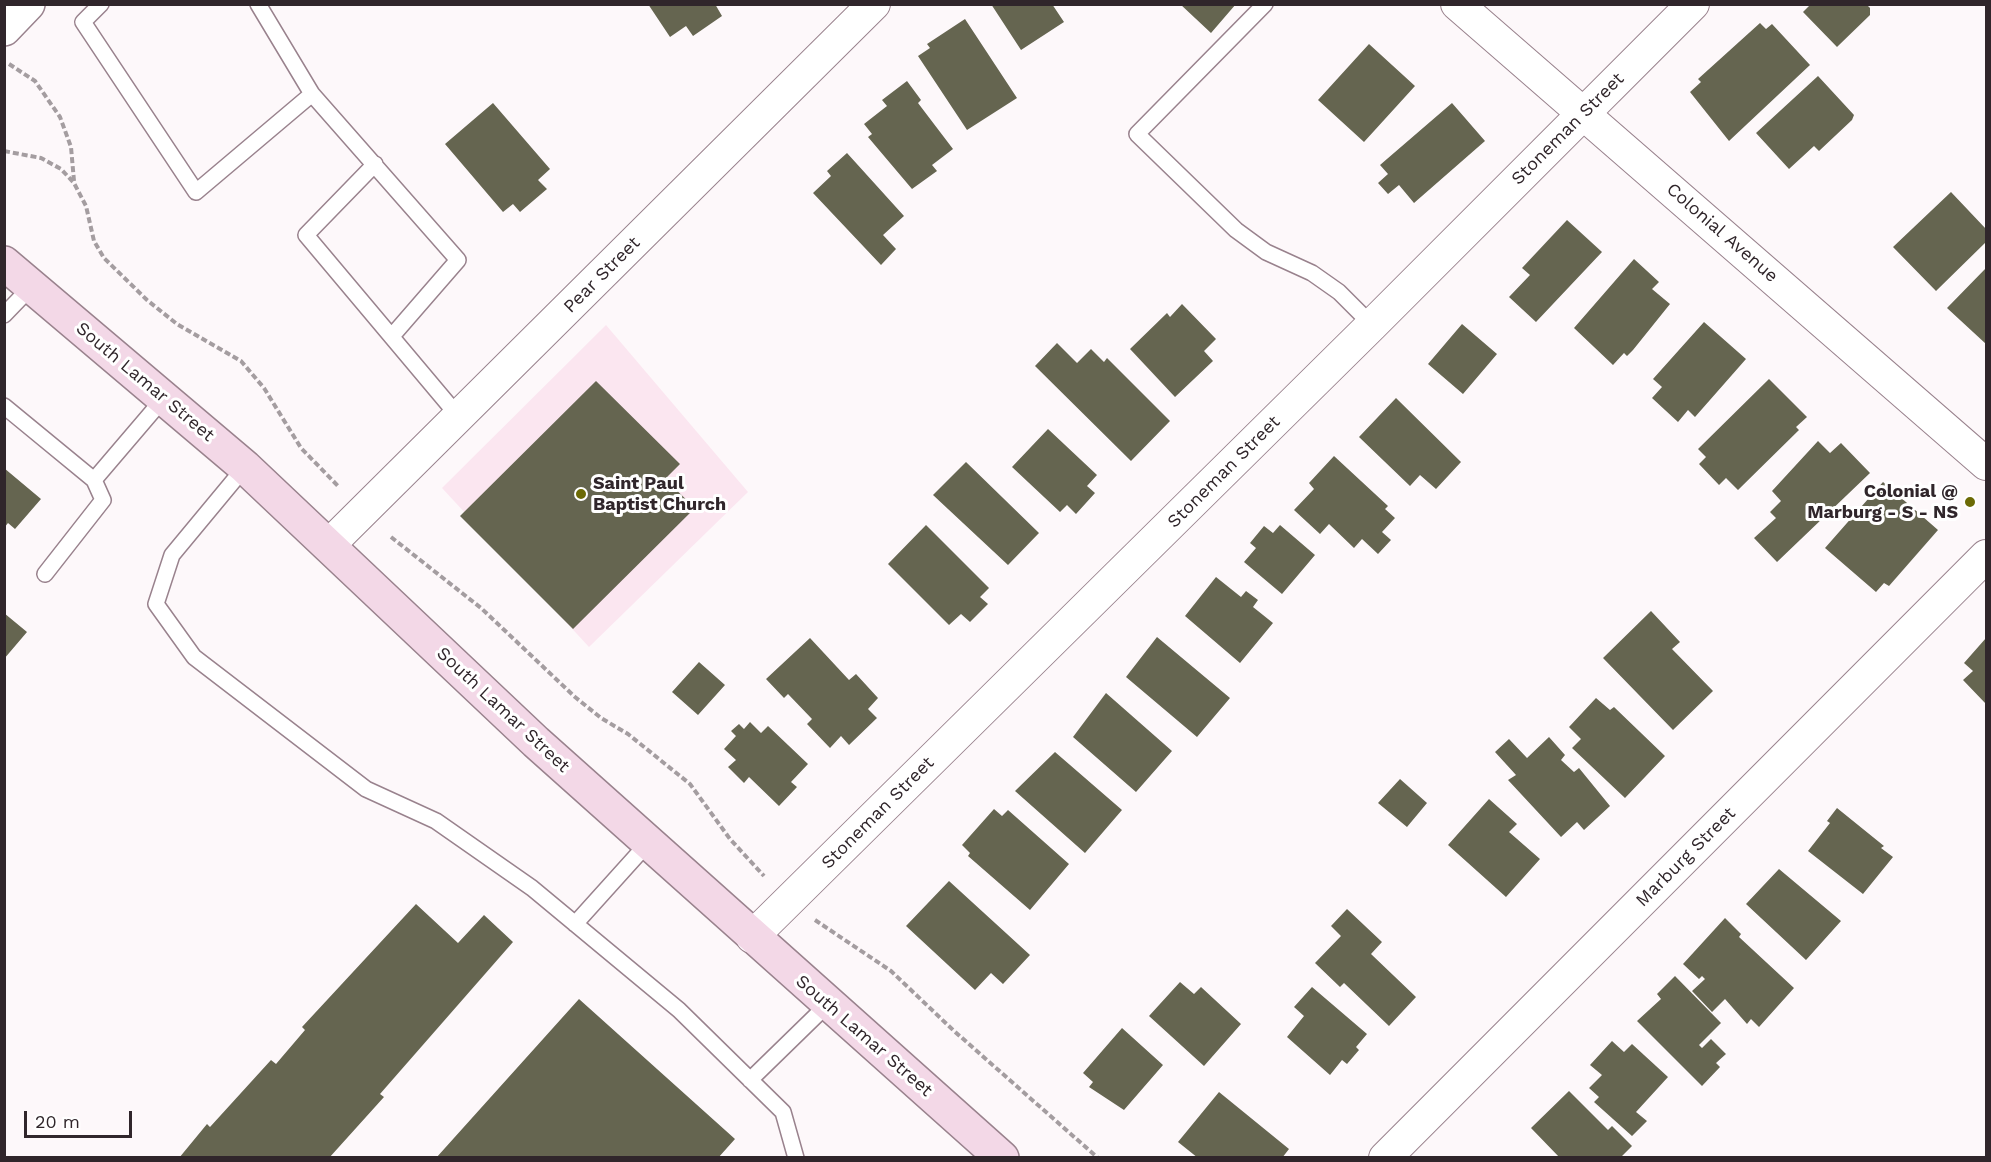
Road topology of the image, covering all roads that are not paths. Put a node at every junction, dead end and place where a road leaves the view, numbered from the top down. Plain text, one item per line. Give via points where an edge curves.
1 (28, 4) edge
2 (101, 4) edge
3 (258, 4) edge
4 (874, 4) edge
5 (1265, 4) edge
6 (1457, 4) edge
7 (1693, 4) edge
8 (4, 29) edge
9 (312, 94) junction
10 (1583, 112) junction
11 (375, 164) junction
12 (4, 263) edge
13 (32, 286) junction
14 (4, 315) edge
15 (1372, 325) junction
16 (392, 336) junction
17 (164, 398) junction
18 (4, 406) edge
19 (459, 417) junction
20 (1986, 464) edge
21 (245, 467) junction
22 (94, 480) junction
23 (329, 545) junction
24 (1986, 556) edge
25 (45, 574) dead end
26 (648, 843) junction
27 (575, 924) junction
28 (752, 937) junction
29 (828, 1005) junction
30 (750, 1080) junction
31 (796, 1158) edge
32 (1002, 1158) edge
33 (1385, 1158) edge

1 - 8 street
2 - 9 lane via 83,22 196,192
3 - 9 lane
4 - 19 street, Pear Street
5 - 15 lane via 1137,134 1236,230 1266,252 1312,273 1339,292
6 - 10 street, Colonial Avenue
7 - 10 street, Stoneman Street
9 - 11 lane
10 - 15 street, Stoneman Street
10 - 20 street, Colonial Avenue
11 - 16 lane via 458,260
11 - 16 lane via 306,236
12 - 13 main road, South Lamar Street
13 - 14 lane
13 - 17 main road, South Lamar Street
15 - 28 street, Stoneman Street
16 - 19 lane
17 - 21 main road, South Lamar Street
17 - 22 lane
18 - 22 lane
19 - 23 street, Pear Street
21 - 23 main road, South Lamar Street
21 - 27 lane via 172,555 156,604 194,657 366,789 436,821 532,888
22 - 25 lane via 104,500
23 - 26 main road, South Lamar Street
24 - 33 street, Marburg Street
26 - 27 lane
26 - 28 main road, South Lamar Street
27 - 30 lane via 679,1010
28 - 29 main road, South Lamar Street
29 - 30 lane
29 - 32 main road, South Lamar Street
30 - 31 lane via 783,1112

